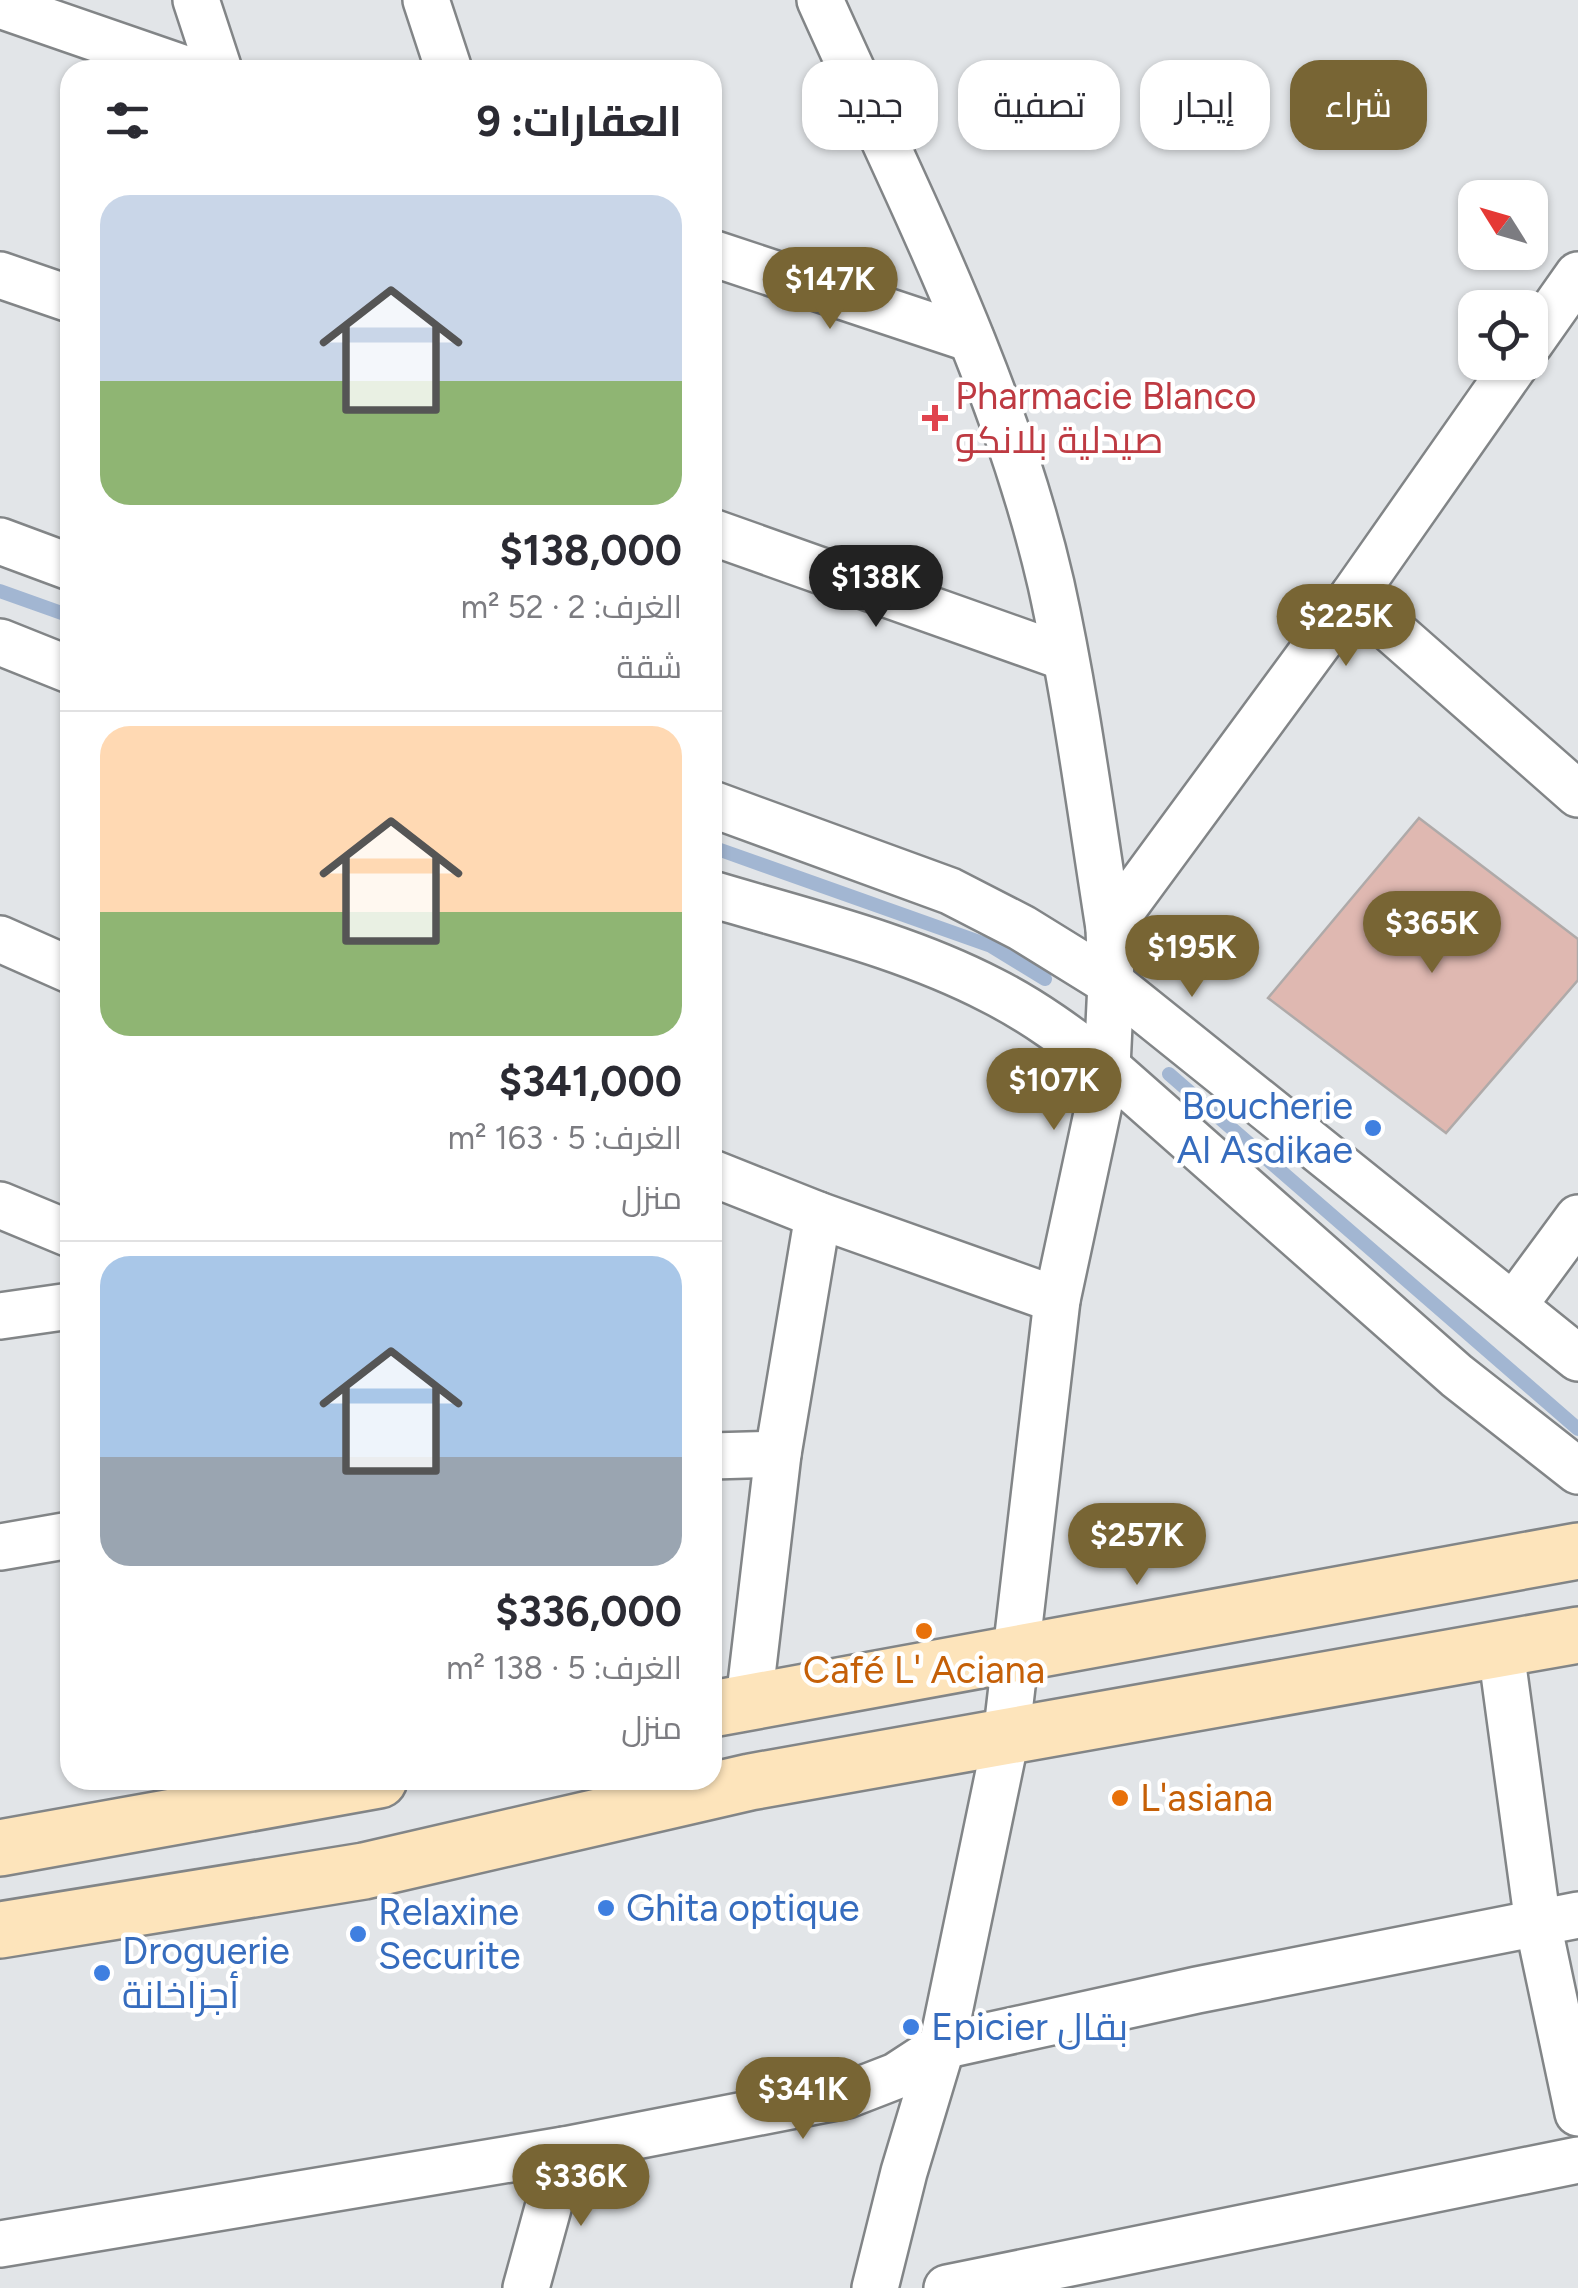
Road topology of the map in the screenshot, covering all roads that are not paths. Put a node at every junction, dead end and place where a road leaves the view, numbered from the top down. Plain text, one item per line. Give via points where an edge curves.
1 (196, 0) edge
2 (426, 0) edge
3 (820, 0) edge
4 (0, 5) edge
5 (159, 60) edge
6 (216, 60) edge
7 (446, 60) edge
8 (722, 256) edge
9 (0, 275) edge
10 (1578, 275) edge
11 (60, 296) edge
12 (1548, 318) edge
13 (971, 339) junction
14 (1504, 380) edge
15 (722, 536) edge
16 (0, 541) edge
17 (60, 563) edge
18 (1353, 596) junction
19 (0, 642) edge
20 (1064, 657) junction
21 (60, 666) edge
22 (1578, 793) edge
23 (722, 808) edge
24 (722, 897) edge
25 (1109, 928) junction
26 (0, 939) edge
27 (60, 966) edge
28 (1111, 983) junction
29 (1106, 1067) junction
30 (722, 1178) edge
31 (0, 1204) edge
32 (818, 1215) junction
33 (1578, 1218) edge
34 (60, 1230) edge
35 (1057, 1300) junction
36 (1514, 1305) junction
37 (60, 1307) edge
38 (0, 1316) edge
39 (1578, 1358) edge
40 (778, 1454) junction
41 (722, 1456) edge
42 (1578, 1471) edge
43 (60, 1537) edge
44 (0, 1548) edge
45 (1578, 1552) edge
46 (1578, 1636) edge
47 (1500, 1651) junction
48 (1015, 1653) junction
49 (731, 1705) edge
50 (1006, 1738) junction
51 (722, 1788) edge
52 (323, 1790) edge
53 (715, 1790) edge
54 (0, 1848) edge
55 (1558, 1920) edge
56 (0, 1930) edge
57 (942, 2046) junction
58 (1578, 2113) edge
59 (564, 2150) junction
60 (1578, 2160) edge
61 (0, 2244) edge
62 (1143, 2268) edge
63 (526, 2288) edge
64 (875, 2288) edge
65 (947, 2288) edge

1 - 6 street
2 - 7 street
3 - 13 street
4 - 5 street
8 - 13 street
9 - 11 street
10 - 12 street
13 - 20 street via 1016,465
14 - 18 street
15 - 20 street
16 - 17 street
18 - 22 street
18 - 25 street
19 - 21 street
20 - 25 street
23 - 28 street via 950,891
24 - 29 street via 908,954 988,988 1048,1022
25 - 28 street
26 - 27 street
28 - 29 street
28 - 36 street
29 - 35 street
29 - 42 street via 1457,1376
30 - 32 street
31 - 34 street
32 - 35 street
32 - 40 street
33 - 36 street
35 - 48 street
36 - 39 street
37 - 38 street
40 - 41 street
40 - 49 street
43 - 44 street
45 - 48 street
46 - 47 street
47 - 50 street
47 - 55 street
48 - 49 street
48 - 50 street
50 - 51 street
50 - 57 street
52 - 54 street
53 - 56 street via 364,1871
55 - 57 street
55 - 58 street
57 - 59 street via 896,2076 847,2095
57 - 64 street
59 - 61 street
59 - 63 street
60 - 62 street
62 - 65 street

